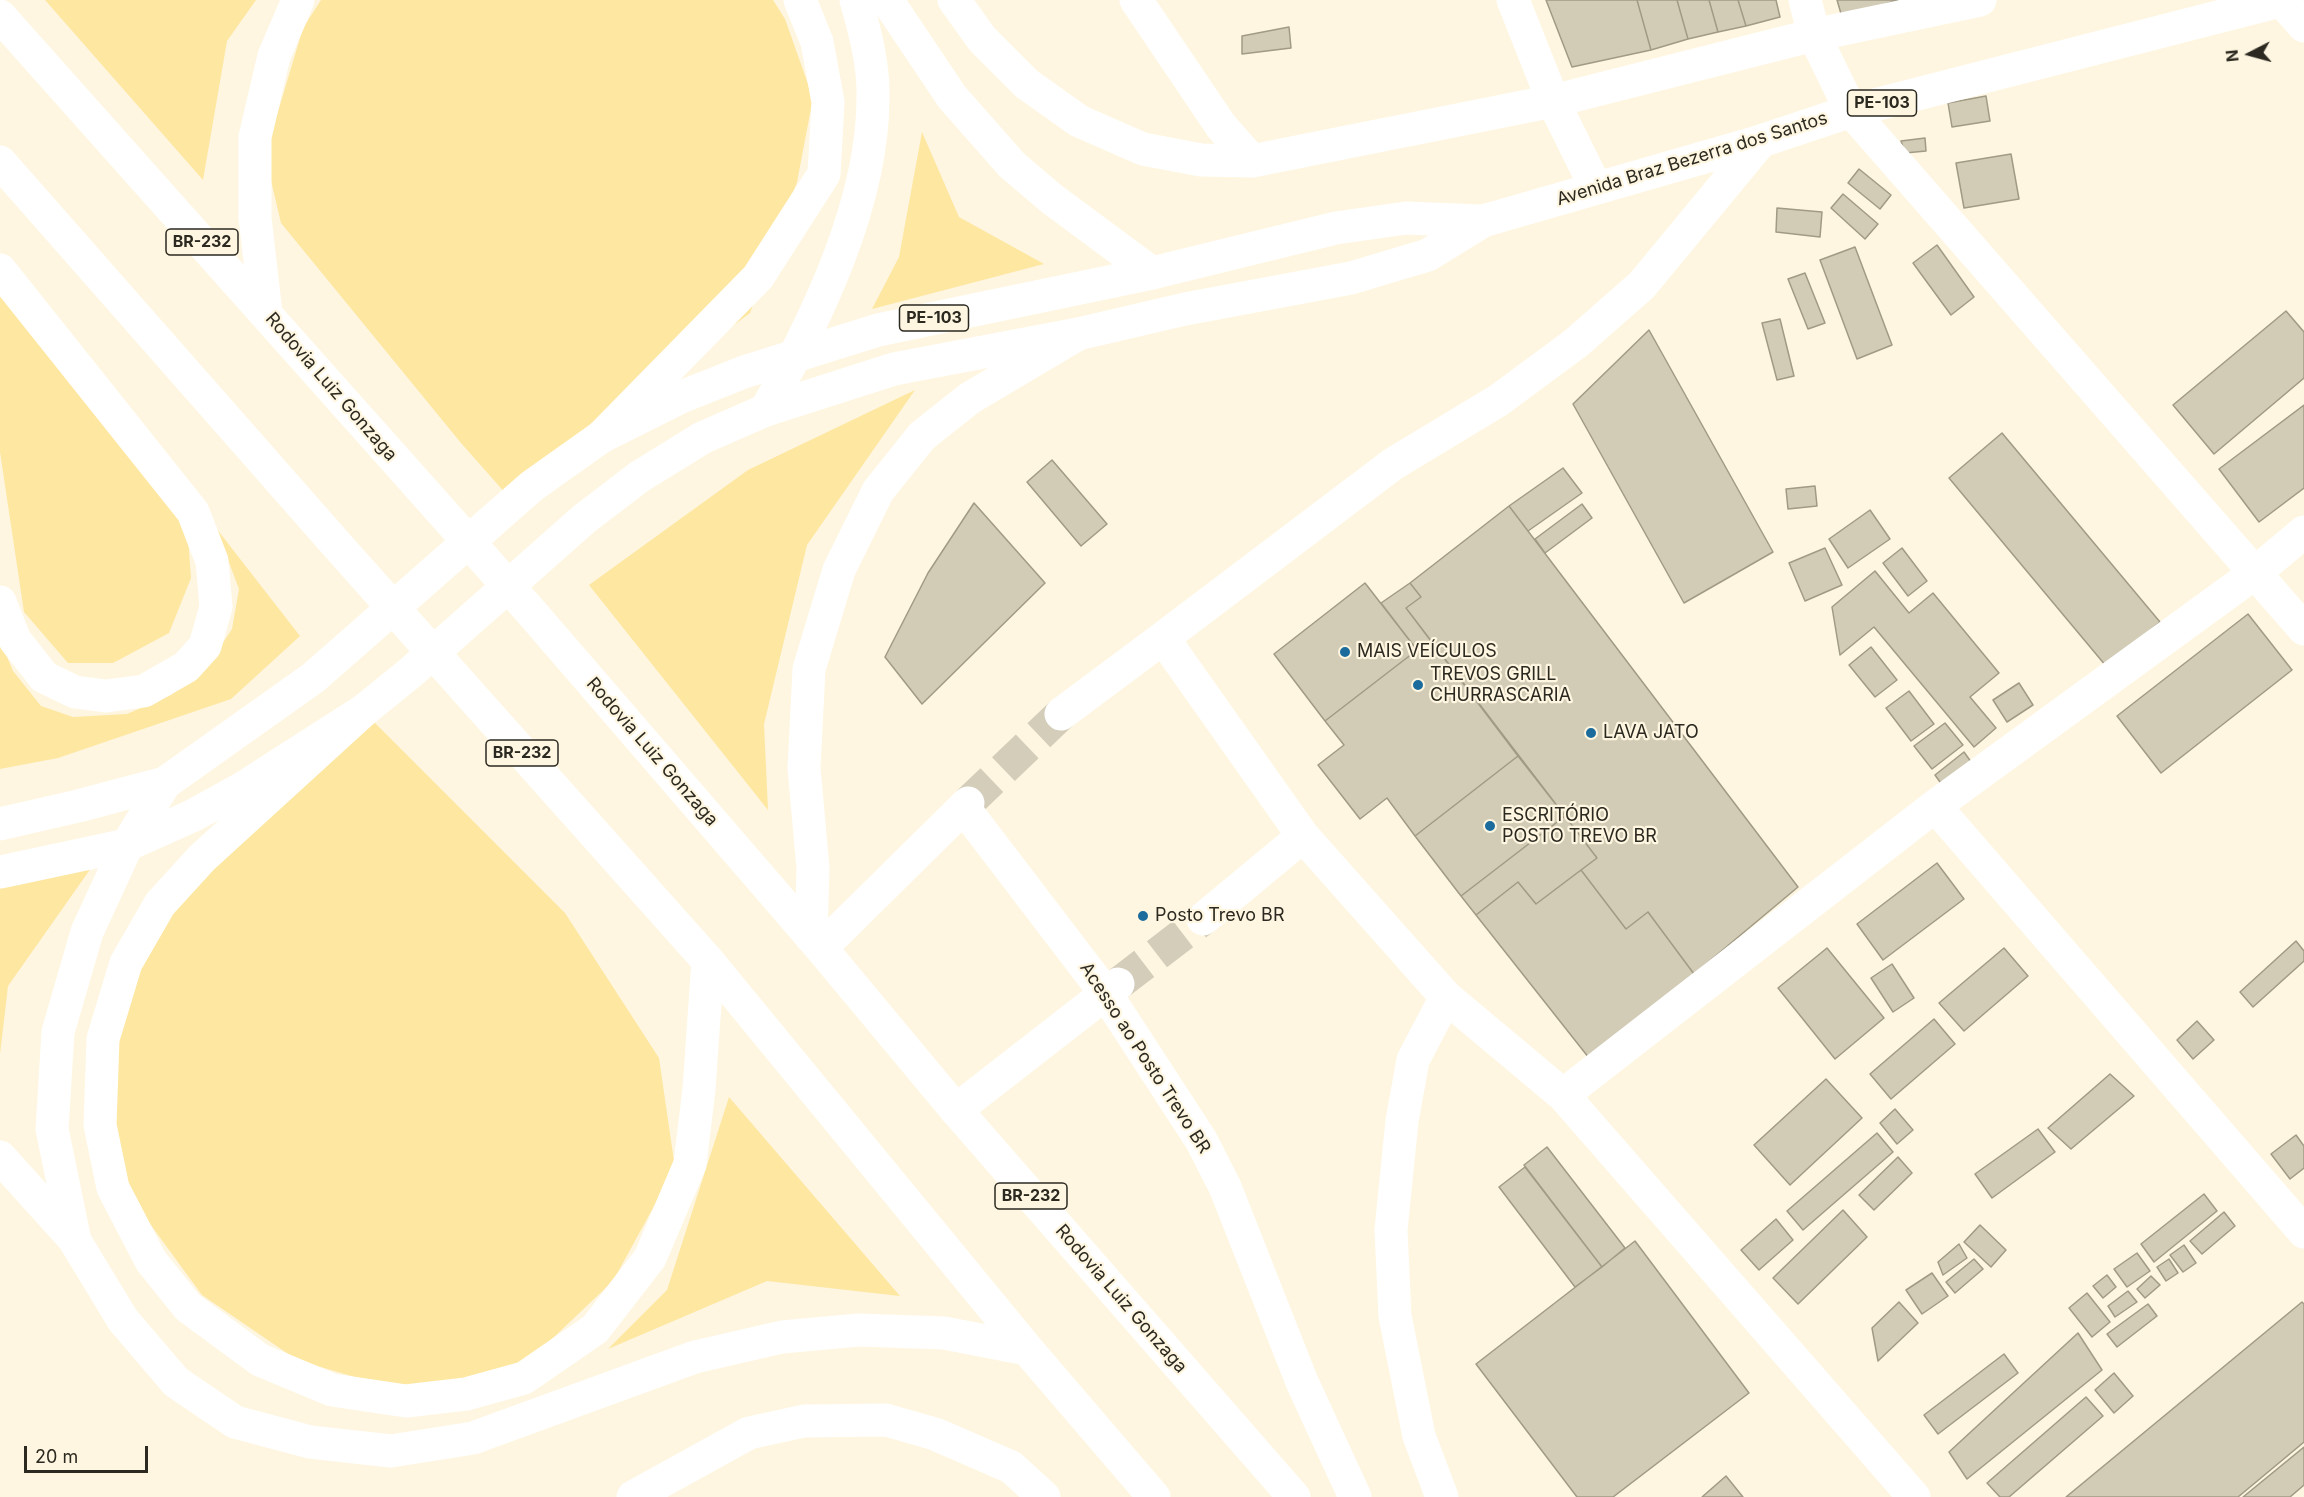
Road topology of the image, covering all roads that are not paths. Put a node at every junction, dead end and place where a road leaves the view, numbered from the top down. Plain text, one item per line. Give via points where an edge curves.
1 (298, 0) edge
2 (800, 0) edge
3 (856, 0) edge
4 (887, 0) edge
5 (954, 0) edge
6 (1136, 0) edge
7 (1513, 0) edge
8 (1805, 0) edge
9 (1980, 0) edge
10 (2267, 2) edge
11 (0, 16) edge
12 (2304, 26) edge
13 (1814, 35) junction
14 (1553, 101) junction
15 (1851, 111) junction
16 (1761, 141) junction
17 (1252, 161) junction
18 (0, 162) edge
19 (1596, 188) junction
20 (1483, 220) junction
21 (0, 270) edge
22 (1152, 273) junction
23 (266, 314) junction
24 (1078, 334) junction
25 (797, 355) junction
26 (766, 410) junction
27 (602, 437) junction
28 (2304, 532) edge
29 (2255, 573) junction
30 (0, 602) edge
31 (2304, 629) edge
32 (1163, 638) junction
33 (363, 711) junction
34 (1061, 714) tunnel mouth
35 (165, 783) junction
36 (1935, 806) junction
37 (0, 824) edge
38 (1303, 836) junction
39 (128, 845) junction
40 (0, 872) edge
41 (1203, 920) tunnel mouth
42 (816, 942) junction
43 (708, 961) junction
44 (1112, 989) junction
45 (1446, 997) junction
46 (1563, 1095) junction
47 (956, 1110) junction
48 (0, 1156) edge
49 (2304, 1232) edge
50 (75, 1241) junction
51 (1027, 1349) junction
52 (633, 1497) edge
53 (1044, 1497) edge
54 (1154, 1497) edge
55 (1294, 1497) edge
56 (1355, 1497) edge
57 (1442, 1497) edge
58 (1914, 1497) edge

1 - 23 main road via 274,56 255,137 255,218
2 - 27 main road via 817,42 828,102 824,174 758,277
3 - 25 main road via 867,41 873,98 870,138 856,212
4 - 22 main road via 952,97 1012,165
5 - 17 main road via 982,39 1027,84 1080,121 1143,149 1201,159
6 - 17 main road via 1221,126
7 - 14 main road
8 - 13 main road
9 - 13 main road
10 - 12 main road
10 - 15 main road, Avenida Braz Bezerra dos Santos / PE-103
11 - 23 main road, Rodovia Luiz Gonzaga / BR-232
13 - 14 main road
13 - 15 main road
14 - 17 main road
14 - 19 main road
15 - 16 main road, Avenida Braz Bezerra dos Santos / PE-103
15 - 29 main road
16 - 19 main road, Avenida Braz Bezerra dos Santos / PE-103
16 - 32 main road via 1642,285 1576,343 1499,400 1393,464
18 - 43 main road, BR-232
19 - 20 main road, Avenida Braz Bezerra dos Santos / PE-103
20 - 22 main road, PE-103 via 1406,218 1336,228
20 - 24 main road, PE-103 via 1428,255 1351,278
21 - 30 main road via 193,512 212,561 216,607 205,646 186,667 144,691 106,696 75,692 44,677 15,640
22 - 25 main road, PE-103 via 878,330
23 - 42 main road, Rodovia Luiz Gonzaga / BR-232 via 556,640
24 - 26 main road via 894,369
24 - 42 main road via 970,398 922,436 878,491 839,570 809,669 804,768
25 - 26 main road
25 - 27 main road, PE-103 via 681,397
26 - 33 main road via 702,438 639,477 584,519
27 - 35 main road, PE-103 via 532,486 313,678
28 - 29 main road
29 - 31 main road
29 - 36 main road
32 - 34 main road
32 - 38 main road
33 - 39 main road via 243,788
33 - 43 main road via 202,858 160,904 126,963 103,1039 100,1125 112,1188 151,1261 188,1307 260,1360 333,1390 406,1401 466,1394 524,1378 595,1329 650,1258 690,1164
35 - 37 main road
35 - 39 main road
36 - 46 main road
36 - 49 main road
38 - 41 main road
38 - 45 main road
39 - 40 main road
39 - 50 main road via 87,932 58,1032 52,1129
42 - 44 main road, Acesso ao Posto Trevo BR via 966,806
42 - 47 main road, Rodovia Luiz Gonzaga / BR-232
43 - 51 main road, BR-232
44 - 47 main road
44 - 56 main road, Acesso ao Posto Trevo BR via 1225,1187 1302,1382
45 - 46 main road
45 - 57 main road via 1413,1060 1402,1121 1391,1230 1395,1316 1419,1436
46 - 58 main road
47 - 55 main road, Rodovia Luiz Gonzaga / BR-232
48 - 50 main road
50 - 51 main road via 123,1320 176,1382 235,1422 310,1442 391,1451 473,1438 695,1356 782,1337 859,1330 944,1333
51 - 54 main road, BR-232
52 - 53 main road via 749,1433 804,1421 886,1420 935,1434 1011,1467

